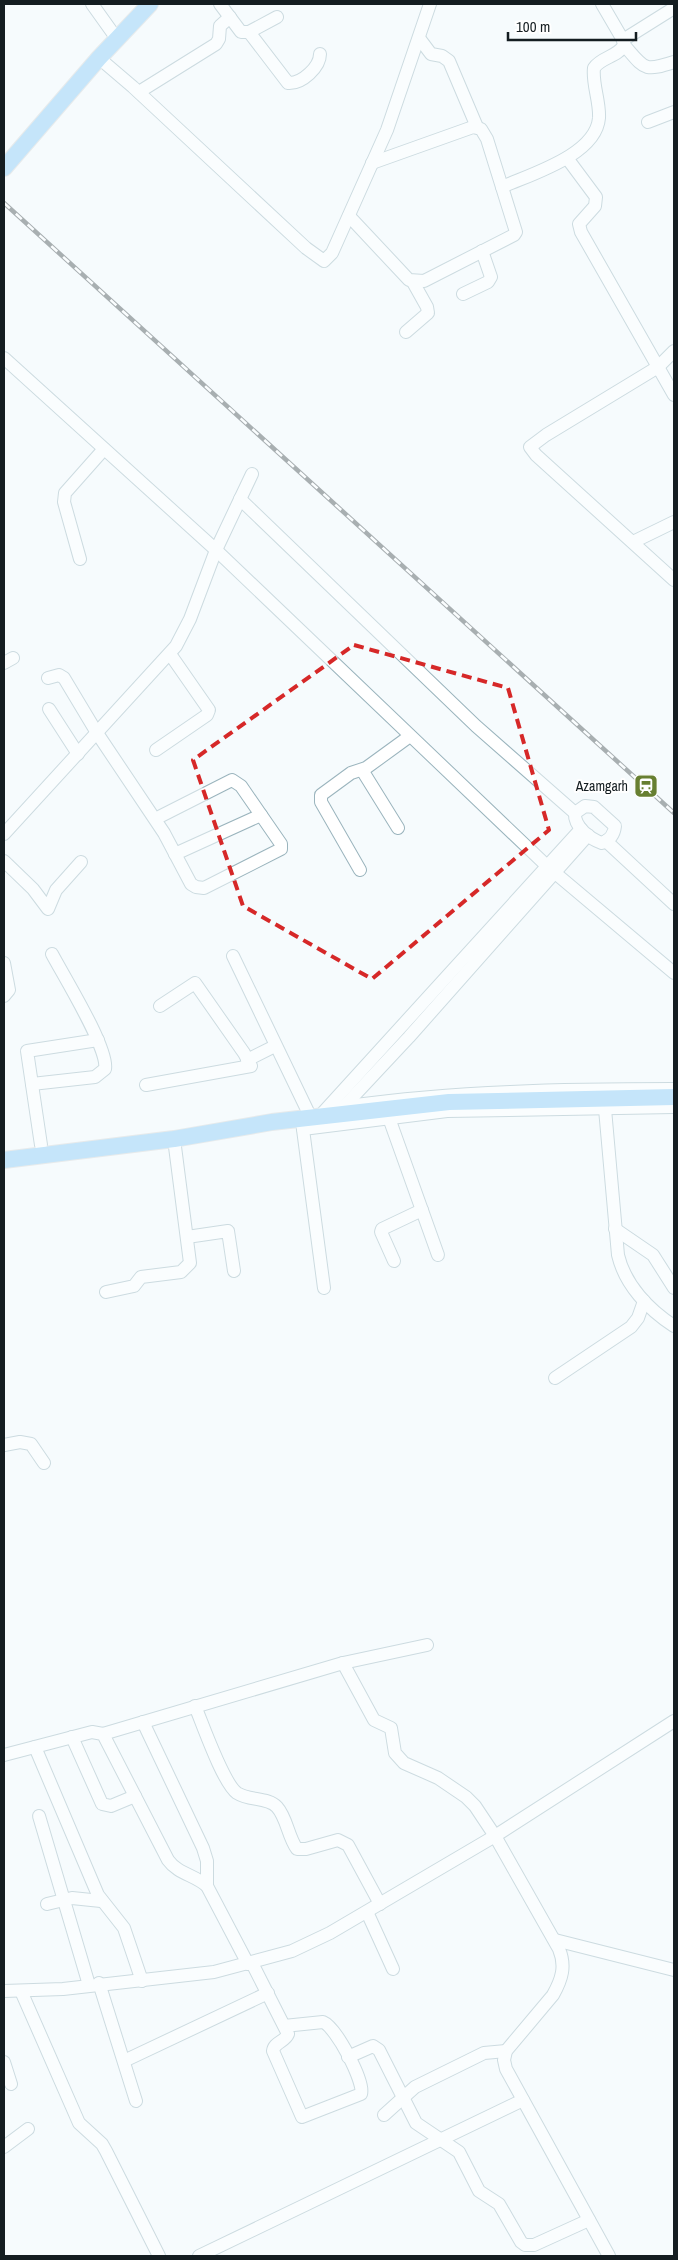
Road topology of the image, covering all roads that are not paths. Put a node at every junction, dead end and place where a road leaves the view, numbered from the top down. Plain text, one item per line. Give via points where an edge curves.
1 (92, 4) edge
2 (150, 4) edge
3 (220, 4) edge
4 (430, 4) edge
5 (602, 4) edge
6 (674, 8) edge
7 (277, 17) dead end
8 (230, 18) junction
9 (249, 32) junction
10 (419, 38) junction
11 (117, 39) junction
12 (624, 42) junction
13 (320, 54) dead end
14 (99, 58) junction
15 (674, 62) edge
16 (139, 92) junction
17 (674, 112) edge
18 (648, 122) dead end
19 (477, 127) junction
20 (566, 158) junction
21 (372, 163) junction
22 (5, 164) edge
23 (502, 187) junction
24 (349, 216) junction
25 (482, 251) junction
26 (414, 282) junction
27 (463, 294) dead end
28 (406, 332) dead end
29 (674, 352) edge
30 (4, 358) edge
31 (658, 367) junction
32 (674, 394) edge
33 (104, 449) junction
34 (252, 474) dead end
35 (240, 499) junction
36 (674, 522) edge
37 (633, 542) junction
38 (216, 550) junction
39 (80, 559) dead end
40 (674, 580) edge
41 (170, 654) junction
42 (48, 678) dead end
43 (49, 709) dead end
44 (97, 733) junction
45 (410, 736) junction
46 (156, 750) dead end
47 (78, 754) junction
48 (362, 770) junction
49 (576, 813) junction
50 (261, 815) junction
51 (155, 819) junction
52 (398, 828) dead end
53 (585, 832) junction
54 (4, 834) edge
55 (606, 841) junction
56 (175, 854) junction
57 (4, 862) edge
58 (81, 862) dead end
59 (360, 870) dead end
60 (552, 870) junction
61 (674, 904) edge
62 (52, 954) dead end
63 (233, 956) dead end
64 (4, 963) edge
65 (674, 973) edge
66 (4, 996) edge
67 (160, 1006) dead end
68 (98, 1040) junction
69 (275, 1046) junction
70 (247, 1060) junction
71 (32, 1084) junction
72 (146, 1085) dead end
73 (674, 1089) edge
74 (674, 1097) edge
75 (674, 1107) edge
76 (341, 1110) junction
77 (605, 1110) junction
78 (389, 1118) junction
79 (309, 1121) junction
80 (272, 1122) junction
81 (174, 1139) junction
82 (41, 1145) junction
83 (4, 1150) edge
84 (4, 1160) edge
85 (422, 1210) junction
86 (615, 1229) junction
87 (187, 1237) junction
88 (438, 1255) dead end
89 (394, 1261) dead end
90 (234, 1272) dead end
91 (324, 1288) dead end
92 (674, 1288) edge
93 (106, 1292) dead end
94 (644, 1301) junction
95 (674, 1326) edge
96 (554, 1378) dead end
97 (4, 1445) edge
98 (44, 1462) dead end
99 (427, 1645) dead end
100 (343, 1663) junction
101 (195, 1706) junction
102 (674, 1721) edge
103 (143, 1722) junction
104 (103, 1734) junction
105 (72, 1737) junction
106 (35, 1747) junction
107 (4, 1755) edge
108 (135, 1796) junction
109 (39, 1816) dead end
110 (495, 1836) junction
111 (207, 1886) junction
112 (64, 1899) junction
113 (101, 1901) junction
114 (47, 1904) dead end
115 (380, 1904) junction
116 (367, 1912) junction
117 (555, 1940) junction
118 (250, 1963) junction
119 (393, 1969) dead end
120 (674, 1970) edge
121 (142, 1980) junction
122 (94, 1984) junction
123 (4, 1989) edge
124 (21, 1991) junction
125 (268, 1993) junction
126 (284, 2026) junction
127 (506, 2051) junction
128 (348, 2057) junction
129 (124, 2061) junction
130 (4, 2062) edge
131 (11, 2084) dead end
132 (401, 2098) junction
133 (523, 2100) junction
134 (136, 2101) dead end
135 (384, 2115) dead end
136 (28, 2129) dead end
137 (440, 2140) junction
138 (4, 2147) edge
139 (590, 2220) junction
140 (159, 2256) edge
141 (199, 2256) edge
142 (610, 2256) edge

1 - 11 street
2 - 11 main road
3 - 8 street
4 - 10 street
5 - 12 street
6 - 12 street
7 - 9 street
8 - 9 street via 241,32
8 - 16 street via 220,26 216,44
9 - 13 street via 288,83 294,83 316,68
10 - 19 street via 430,54 449,61
10 - 21 street
11 - 14 main road
12 - 15 street via 641,65 647,68
12 - 20 street via 621,50 594,68 598,124 584,144
14 - 16 street
14 - 22 main road
16 - 24 street via 320,260 330,258
17 - 18 street
19 - 21 street
19 - 23 street via 485,133
20 - 23 street
20 - 31 street via 596,197 595,206 579,228
21 - 24 street
23 - 25 street via 516,232
24 - 26 street
25 - 26 street via 424,282
25 - 27 street via 491,278
26 - 28 street via 428,313
29 - 31 street
30 - 33 street
31 - 32 street
31 - 37 street via 530,447 536,456
33 - 38 street
33 - 39 street via 65,493 64,502
34 - 35 street
35 - 38 street
35 - 49 street via 476,726
36 - 37 street
37 - 40 street
38 - 41 street via 188,625
38 - 45 street
41 - 44 street
41 - 46 street via 209,710 207,715
42 - 44 street via 60,675 64,678
43 - 47 street
44 - 47 street
44 - 51 street
45 - 48 street
45 - 60 street
47 - 54 street
48 - 52 street
48 - 59 street via 344,777 320,797
49 - 53 street via 575,819
49 - 55 street via 585,806 594,807 609,820 615,826 614,833
50 - 51 street via 239,783 232,780
50 - 56 street
50 - 56 street via 281,844 281,850 204,888 191,884
51 - 56 street
53 - 55 street via 595,841
53 - 60 street
55 - 61 street
57 - 58 street via 33,889 46,909 51,905 56,890
60 - 65 street
60 - 76 street
60 - 79 street
62 - 68 street
63 - 69 street
64 - 66 street via 9,990
67 - 70 street via 194,983
68 - 71 street via 27,1050
68 - 71 street via 106,1063 99,1076
69 - 70 street
69 - 79 street
70 - 72 street via 250,1066
71 - 82 street
73 - 76 street via 554,1089 407,1097
74 - 76 main road via 449,1102
75 - 77 street
76 - 79 main road
77 - 78 street via 447,1111
77 - 86 street
78 - 79 street
78 - 85 street
79 - 80 main road
79 - 91 street
80 - 81 main road
80 - 82 main road via 244,1119
81 - 84 main road
81 - 87 street
82 - 83 main road
85 - 88 street
85 - 89 street via 382,1229
86 - 92 street via 653,1255
86 - 94 street via 620,1265
87 - 90 street via 228,1231
87 - 93 street via 190,1263 184,1270 141,1278 134,1286
94 - 95 street
94 - 96 street via 631,1327
97 - 98 street via 32,1444
99 - 100 street
100 - 101 street
100 - 110 street via 374,1720 392,1728 398,1758 408,1766 438,1778 466,1797
101 - 103 street
101 - 115 street via 227,1780 235,1791 278,1808 297,1849 306,1850 338,1840 348,1844
102 - 110 street
103 - 104 street
103 - 111 street via 203,1848 207,1862
104 - 105 street via 92,1732
104 - 108 street
105 - 106 street
105 - 108 street via 102,1804 111,1806
106 - 107 street
106 - 113 street
108 - 111 street via 172,1867
109 - 112 street
110 - 115 street
110 - 117 street
111 - 118 street
112 - 113 street
112 - 114 street
112 - 122 street
113 - 121 street via 124,1928
115 - 116 street
116 - 118 street via 312,1942
116 - 119 street
117 - 120 street
117 - 127 street via 564,1960 557,1988
118 - 121 street via 214,1972
118 - 125 street
121 - 122 street
122 - 124 street
122 - 129 street
123 - 124 street
124 - 140 street via 79,2122 106,2150
125 - 126 street
125 - 129 street
126 - 128 street via 328,2024 337,2034
126 - 128 street via 287,2036 275,2045 273,2052 302,2117 361,2094 362,2084
127 - 132 street via 484,2053 415,2087
127 - 133 street via 506,2069
128 - 132 street via 376,2047
129 - 134 street
130 - 131 street
132 - 135 street
132 - 137 street via 416,2123
133 - 137 street
133 - 139 street
136 - 138 street
137 - 139 street via 459,2152 479,2191 499,2204 525,2245
137 - 141 street
139 - 142 street

